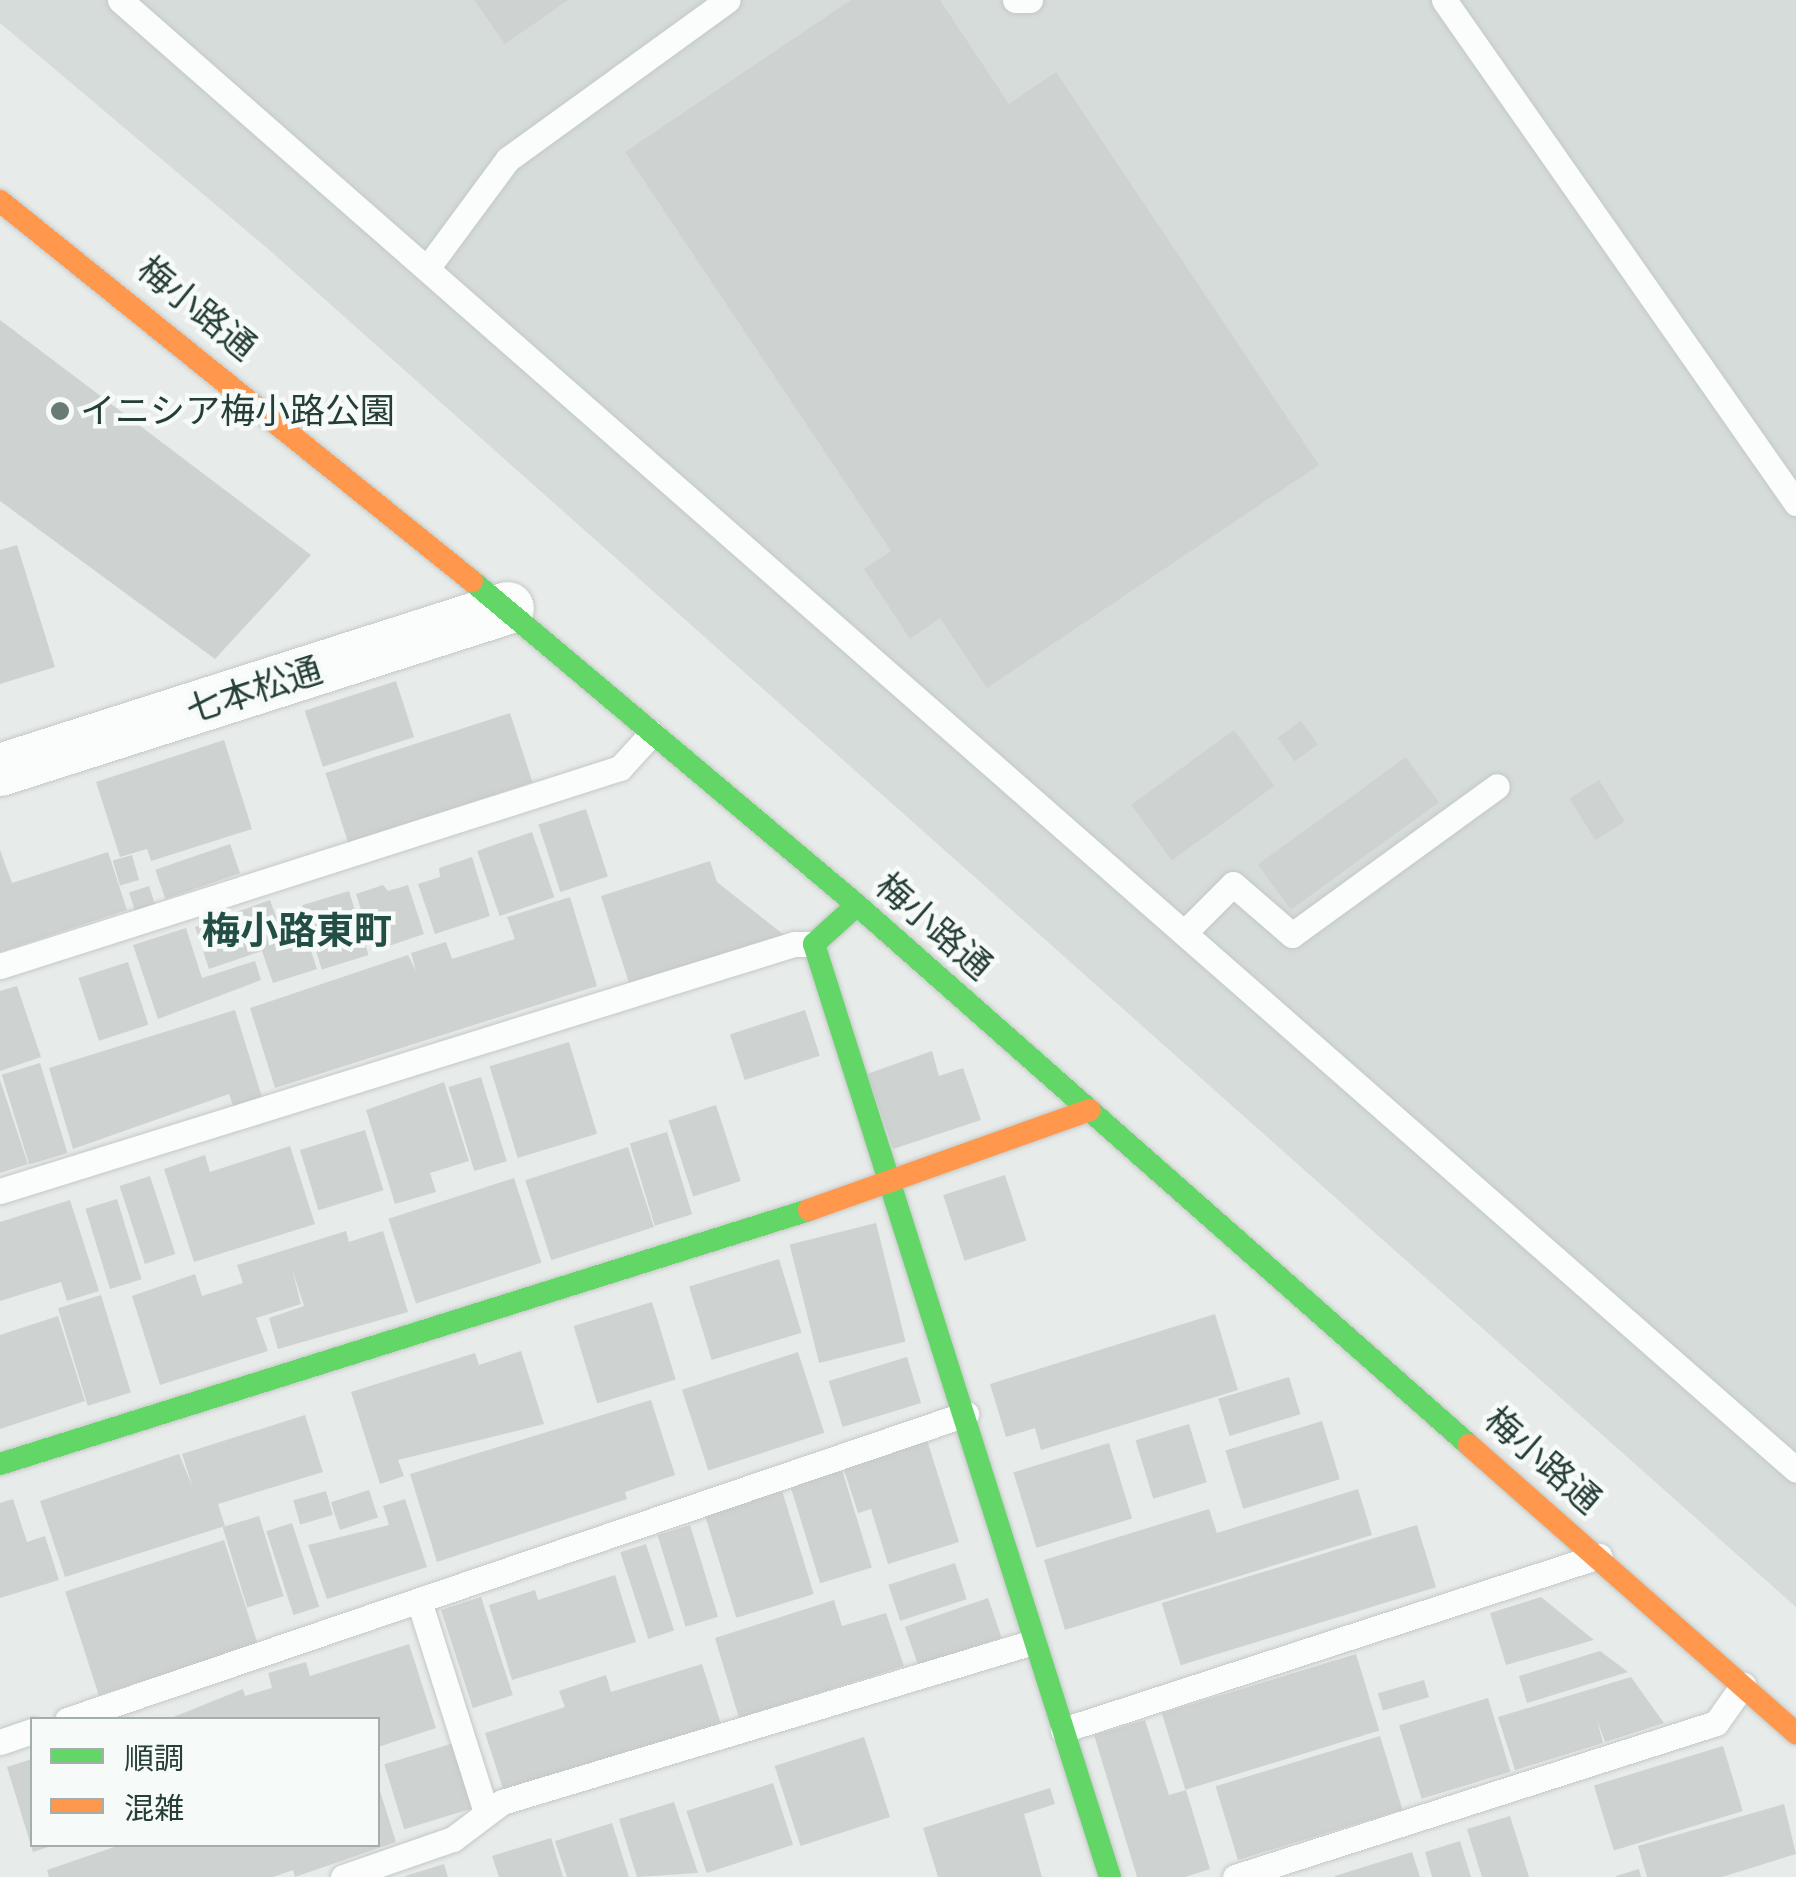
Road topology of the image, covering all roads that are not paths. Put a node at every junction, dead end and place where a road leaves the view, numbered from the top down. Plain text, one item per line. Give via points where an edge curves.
1 (120, 0) edge
2 (728, 0) edge
3 (1015, 0) edge
4 (1030, 0) edge
5 (1444, 0) edge
6 (0, 201) edge
7 (428, 267) junction
8 (1796, 502) edge
9 (508, 608) junction
10 (652, 733) junction
11 (0, 770) edge
12 (1497, 786) dead end
13 (857, 905) junction
14 (1184, 932) junction
15 (814, 944) junction
16 (0, 966) edge
17 (1090, 1110) junction
18 (894, 1183) junction
19 (0, 1192) edge
20 (966, 1414) junction
21 (0, 1464) edge
22 (1796, 1470) edge
23 (1599, 1556) junction
24 (418, 1602) junction
25 (1033, 1642) junction
26 (1743, 1685) junction
27 (76, 1717) edge
28 (1063, 1730) junction
29 (30, 1732) edge
30 (1796, 1733) edge
31 (0, 1742) edge
32 (485, 1809) junction
33 (343, 1877) edge
34 (1110, 1877) edge
35 (1235, 1877) edge

1 - 7 lane
2 - 7 lane via 508,159
3 - 4 lane
5 - 8 lane
6 - 9 street, 梅小路通
7 - 14 lane
9 - 10 street, 梅小路通
9 - 11 street, 七本松通
10 - 13 street, 梅小路通
10 - 16 lane via 620,768
12 - 14 lane via 1292,935 1233,884
13 - 15 street
13 - 17 street, 梅小路通
14 - 22 lane
15 - 18 street
15 - 19 lane via 774,950
17 - 18 street
17 - 23 street, 梅小路通
18 - 20 street
18 - 21 street
20 - 24 lane
20 - 25 street
23 - 26 street, 梅小路通
23 - 28 lane
24 - 27 lane
24 - 32 lane
25 - 28 street
25 - 32 lane
26 - 30 street, 梅小路通
26 - 35 lane via 1716,1723
28 - 34 street
29 - 31 lane
32 - 33 lane via 453,1840

